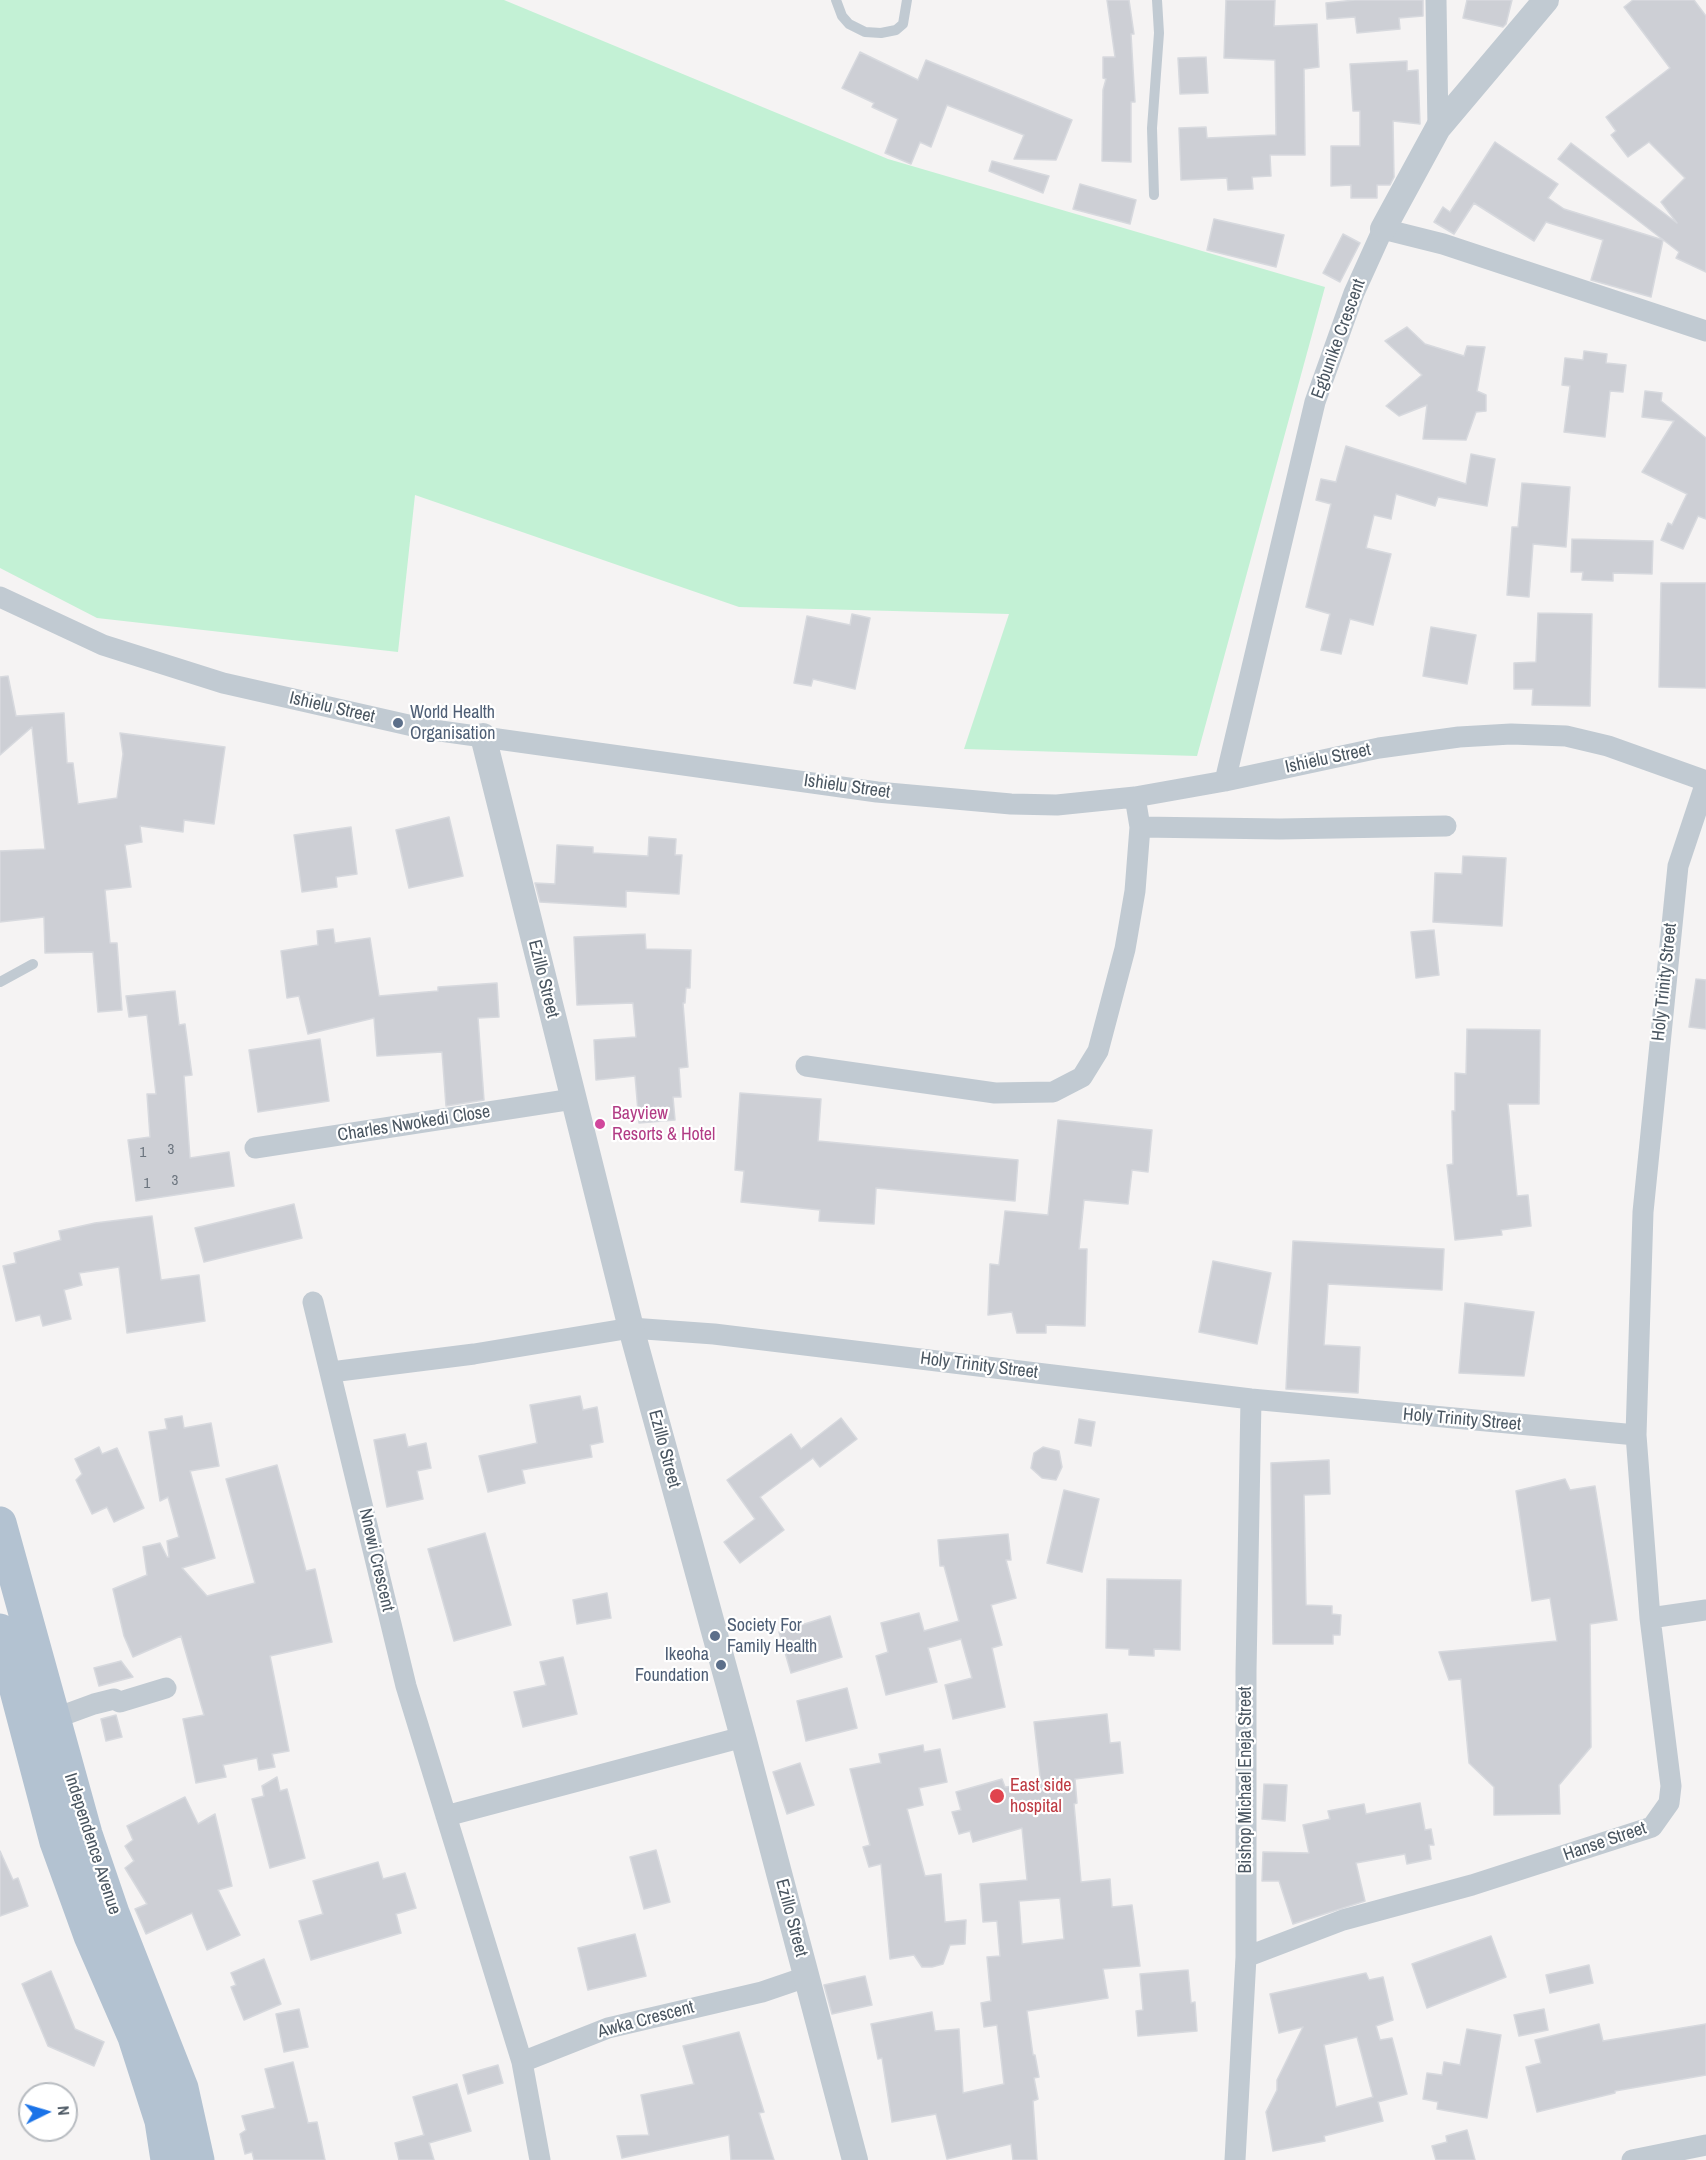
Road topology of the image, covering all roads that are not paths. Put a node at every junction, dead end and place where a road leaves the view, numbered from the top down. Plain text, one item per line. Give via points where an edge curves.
1 (836, 0) edge
2 (907, 0) edge
3 (1157, 0) edge
4 (1436, 0) edge
5 (1546, 0) edge
6 (1438, 128) junction
7 (1154, 195) dead end
8 (1383, 229) junction
9 (1706, 331) edge
10 (0, 597) edge
11 (483, 736) junction
12 (1225, 781) junction
13 (1706, 781) edge
14 (1135, 797) junction
15 (1446, 826) dead end
16 (1140, 828) junction
17 (33, 964) dead end
18 (0, 982) edge
19 (806, 1066) dead end
20 (573, 1099) junction
21 (255, 1148) dead end
22 (313, 1302) dead end
23 (631, 1328) junction
24 (331, 1372) junction
25 (1251, 1399) junction
26 (1636, 1435) junction
27 (0, 1523) edge
28 (1706, 1610) edge
29 (1650, 1618) junction
30 (0, 1630) edge
31 (166, 1688) dead end
32 (53, 1719) junction
33 (744, 1737) junction
34 (446, 1816) junction
35 (1246, 1957) junction
36 (806, 1977) junction
37 (522, 2062) junction
38 (1706, 2145) edge
39 (1667, 2157) edge
40 (167, 2160) edge
41 (198, 2160) edge
42 (540, 2160) edge
43 (855, 2160) edge
44 (1235, 2160) edge
45 (1632, 2160) edge

1 - 2 lane via 849,24 865,32 880,33 896,30 903,24
3 - 7 lane via 1159,33 1152,128
4 - 6 street
5 - 6 street
6 - 8 street
8 - 9 street via 1454,247
8 - 12 street, Egbunike Crescent via 1354,293 1315,402
10 - 11 street, Ishielu Street via 103,645 223,683 426,729
11 - 14 street, Ishielu Street via 671,765 949,799 1057,805
11 - 20 street, Ezillo Street
12 - 13 street, Ishielu Street via 1379,748 1460,737 1545,734 1608,746
12 - 14 street, Ishielu Street
13 - 26 street, Holy Trinity Street via 1678,866 1673,900 1643,1212
14 - 16 street
15 - 16 street
16 - 19 street via 1125,949 1098,1051 1082,1077 1053,1092 995,1094
17 - 18 lane
20 - 21 street, Charles Nwokedi Close
20 - 23 street, Ezillo Street
22 - 24 street, Nnewi Crescent
23 - 24 street, Holy Trinity Street
23 - 25 street, Holy Trinity Street via 714,1334
23 - 33 street, Ezillo Street
24 - 34 street, Nnewi Crescent via 406,1686
25 - 26 street, Holy Trinity Street
25 - 35 street, Bishop Michael Eneja Street
26 - 29 street, Hanse Street
27 - 32 main road, Independence Avenue
28 - 29 street
29 - 35 street, Hanse Street via 1671,1786 1669,1803 1652,1827 1472,1885 1342,1920
30 - 40 main road, Independence Avenue via 56,1842 90,1936 134,2037 161,2121
31 - 32 street via 120,1702 114,1699 94,1704
32 - 41 main road, Independence Avenue via 113,1913 182,2088
33 - 34 street
33 - 36 street, Ezillo Street
34 - 37 street, Nnewi Crescent
35 - 44 street, Bishop Michael Eneja Street
36 - 37 street, Awka Crescent via 762,1992 608,2028
36 - 43 street, Ezillo Street
37 - 42 street
38 - 39 street
39 - 45 street

